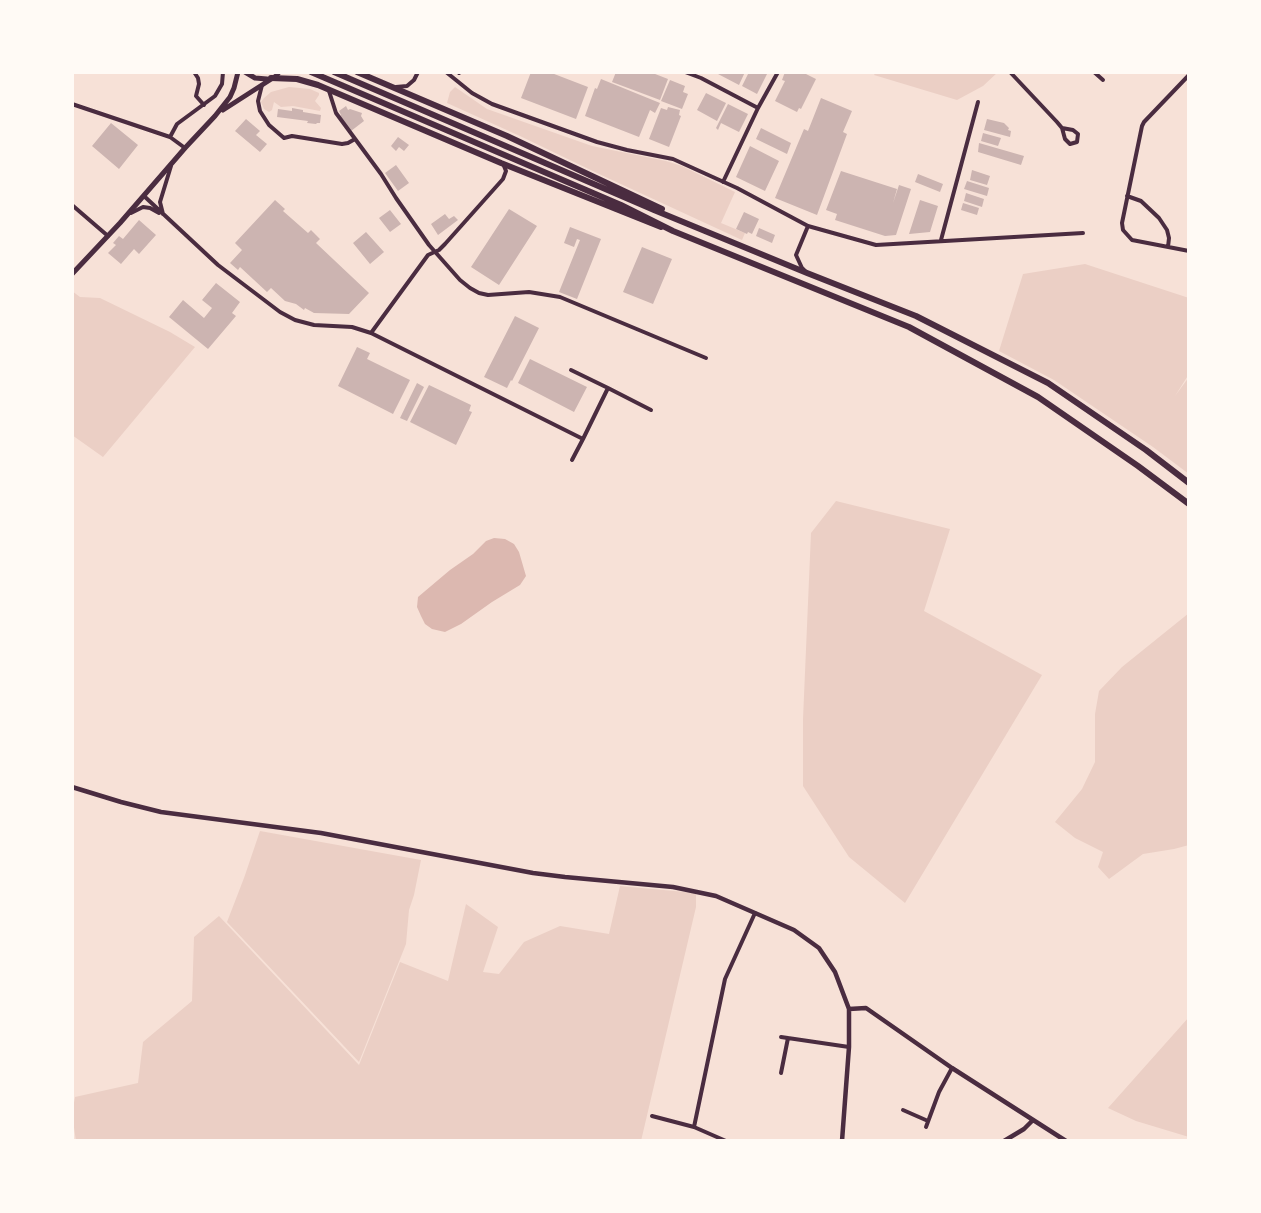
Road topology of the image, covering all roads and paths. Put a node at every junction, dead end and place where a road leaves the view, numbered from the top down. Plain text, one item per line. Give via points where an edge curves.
1 (194, 72) edge
2 (223, 72) edge
3 (238, 72) edge
4 (245, 72) edge
5 (279, 72) edge
6 (311, 72) edge
7 (334, 72) edge
8 (357, 72) edge
9 (418, 72) edge
10 (446, 72) edge
11 (686, 72) edge
12 (777, 72) edge
13 (1011, 72) edge
14 (1094, 72) edge
15 (1189, 75) edge
16 (268, 80) junction
17 (1103, 80) dead end
18 (390, 86) junction
19 (326, 89) junction
20 (978, 102) dead end
21 (72, 104) edge
22 (204, 105) junction
23 (758, 108) junction
24 (215, 117) junction
25 (1062, 128) junction
26 (170, 137) junction
27 (356, 140) junction
28 (185, 148) junction
29 (175, 160) junction
30 (501, 163) junction
31 (723, 182) junction
32 (144, 196) junction
33 (1127, 196) junction
34 (72, 205) edge
35 (126, 217) junction
36 (165, 217) junction
37 (678, 218) junction
38 (808, 226) junction
39 (673, 231) junction
40 (1083, 233) dead end
41 (108, 236) junction
42 (941, 240) junction
43 (1168, 247) junction
44 (1189, 251) edge
45 (435, 252) junction
46 (807, 273) junction
47 (72, 274) edge
48 (371, 333) junction
49 (706, 358) dead end
50 (571, 370) dead end
51 (608, 388) junction
52 (651, 410) dead end
53 (583, 439) junction
54 (573, 460) dead end
55 (1189, 483) edge
56 (1189, 504) edge
57 (72, 787) edge
58 (755, 913) junction
59 (849, 1009) junction
60 (781, 1037) dead end
61 (788, 1038) junction
62 (849, 1047) junction
63 (952, 1068) junction
64 (781, 1073) dead end
65 (903, 1110) dead end
66 (652, 1116) dead end
67 (1033, 1120) junction
68 (928, 1121) junction
69 (694, 1127) junction
70 (927, 1127) dead end
71 (726, 1141) edge
72 (842, 1141) edge
73 (1004, 1141) edge
74 (1066, 1141) edge

1 - 22 street via 199,81 196,96
2 - 22 street via 220,88
3 - 24 main road via 230,97
4 - 16 main road
5 - 16 main road
6 - 39 highway
7 - 37 highway
8 - 18 highway
9 - 18 street via 407,86
10 - 31 street via 492,104 597,141 673,159
11 - 23 street
12 - 23 street
13 - 25 street
14 - 17 street
15 - 33 street via 1144,122
16 - 19 highway via 297,79
16 - 24 main road
16 - 27 street via 259,93 259,107 266,121 284,138 342,144
18 - 37 highway via 507,136
19 - 27 street via 336,113
19 - 30 highway
20 - 42 street
21 - 26 street
22 - 26 street via 177,124
23 - 31 street
24 - 28 main road
25 - 25 street via 1070,144 1077,142 1078,134
26 - 28 street
27 - 45 street
28 - 29 main road
29 - 32 main road
29 - 36 street via 160,202
30 - 39 highway
30 - 45 street via 505,176
31 - 38 street
32 - 35 main road
32 - 36 street
33 - 43 street via 1141,201 1159,218 1167,230
33 - 43 street via 1122,223 1127,236
34 - 41 street
35 - 36 street via 143,207
35 - 41 main road
36 - 48 street via 218,266 285,315 306,323 348,326
37 - 46 highway
38 - 42 street via 876,245
38 - 46 street via 796,255
39 - 56 highway via 909,327 1038,397
40 - 42 street
41 - 47 main road
43 - 44 street
45 - 48 street via 428,255
45 - 49 street via 466,285 479,293 529,292 560,297
46 - 55 highway via 916,316 1048,383
48 - 53 street
50 - 51 street
51 - 52 street
51 - 53 street
53 - 54 street
57 - 58 street via 161,812 321,832 533,873 673,887 716,896
58 - 59 street via 794,930 819,948 835,972
58 - 69 street via 725,980
59 - 62 street
59 - 63 street via 867,1008
60 - 61 street
61 - 62 street
61 - 64 street
62 - 72 street
63 - 67 street
63 - 68 street
65 - 68 street
66 - 69 street
67 - 73 street
67 - 74 street
68 - 70 street
69 - 71 street

